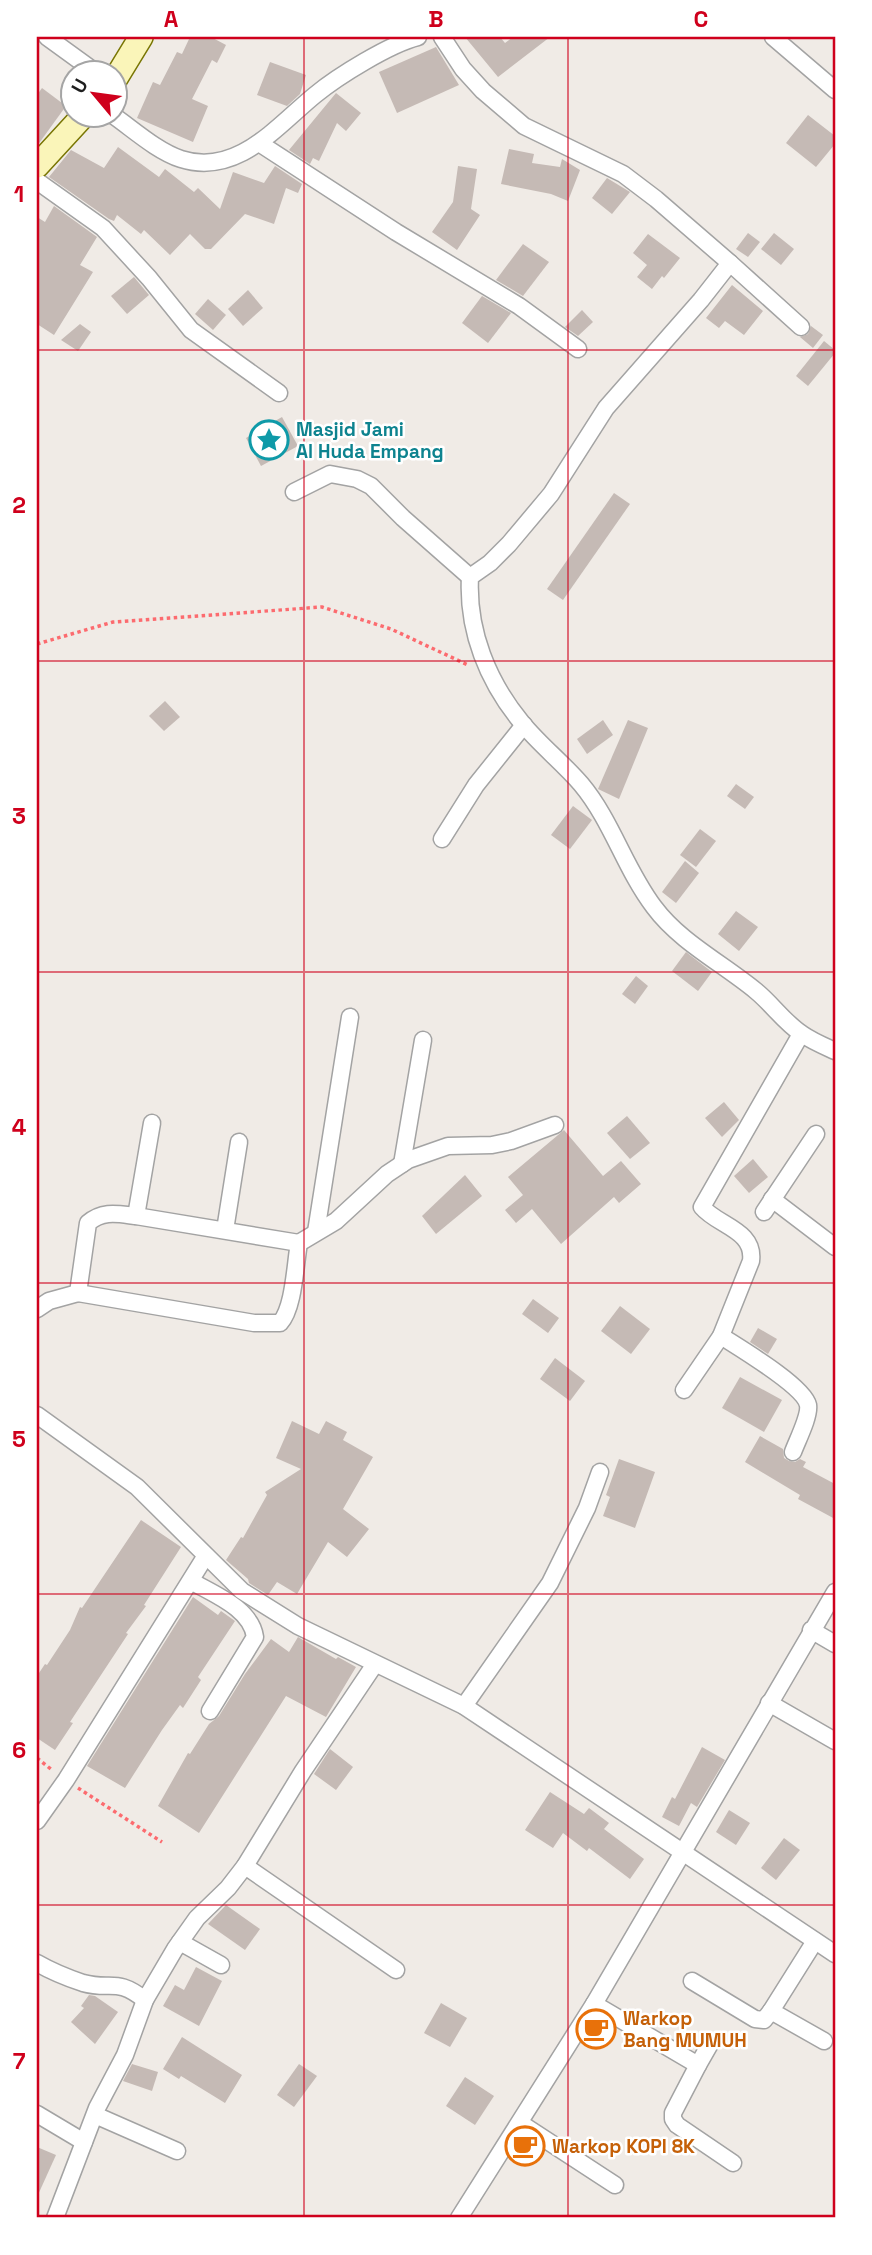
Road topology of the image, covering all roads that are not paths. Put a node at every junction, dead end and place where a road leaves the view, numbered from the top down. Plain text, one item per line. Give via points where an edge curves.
1 (47, 37) edge
2 (142, 37) edge
3 (418, 37) edge
4 (443, 37) edge
5 (773, 37) edge
6 (79, 60) edge
7 (127, 60) edge
8 (835, 90) edge
9 (130, 128) edge
10 (70, 130) edge
11 (260, 143) junction
12 (37, 166) edge
13 (37, 181) edge
14 (730, 263) junction
15 (801, 327) dead end
16 (578, 349) dead end
17 (279, 393) dead end
18 (294, 492) dead end
19 (470, 577) junction
20 (524, 725) junction
21 (443, 839) dead end
22 (350, 1017) dead end
23 (801, 1034) junction
24 (423, 1040) dead end
25 (835, 1051) edge
26 (152, 1123) dead end
27 (555, 1125) dead end
28 (816, 1134) dead end
29 (239, 1142) dead end
30 (402, 1164) junction
31 (136, 1216) junction
32 (225, 1230) junction
33 (316, 1232) junction
34 (299, 1243) junction
35 (835, 1247) edge
36 (78, 1293) junction
37 (37, 1309) edge
38 (721, 1336) junction
39 (684, 1390) dead end
40 (37, 1415) edge
41 (793, 1452) dead end
42 (600, 1472) dead end
43 (205, 1557) junction
44 (191, 1581) junction
45 (835, 1592) edge
46 (811, 1630) junction
47 (835, 1644) edge
48 (375, 1664) junction
49 (769, 1703) junction
50 (464, 1706) junction
51 (210, 1712) dead end
52 (835, 1741) edge
53 (37, 1821) edge
54 (684, 1852) junction
55 (245, 1866) junction
56 (815, 1941) junction
57 (180, 1942) junction
58 (835, 1954) edge
59 (37, 1963) edge
60 (221, 1965) dead end
61 (396, 1970) dead end
62 (692, 1981) dead end
63 (145, 2000) junction
64 (594, 2004) junction
65 (771, 2011) junction
66 (824, 2041) dead end
67 (710, 2044) dead end
68 (698, 2065) junction
69 (37, 2114) edge
70 (95, 2115) junction
71 (520, 2123) junction
72 (85, 2142) junction
73 (177, 2151) dead end
74 (733, 2163) dead end
75 (615, 2185) dead end
76 (55, 2218) edge
77 (458, 2218) edge

1 - 6 street
2 - 7 street
3 - 11 street via 345,73
4 - 14 street via 483,92 524,126 622,174
5 - 8 street
9 - 11 street via 180,159 204,163 234,157
10 - 12 street
11 - 16 street via 519,306
13 - 17 street via 103,228 191,330
14 - 15 street
14 - 19 street via 606,408 551,494 509,544
18 - 19 street via 330,474 357,479
19 - 20 street via 472,616 488,674
20 - 21 street via 476,785
20 - 23 street via 582,785 655,909
22 - 33 street
23 - 25 street
23 - 38 street via 702,1207 745,1238 752,1251
24 - 30 street
26 - 31 street
27 - 30 street via 502,1143 448,1146
28 - 35 street via 768,1205
29 - 32 street
30 - 33 street via 336,1221
31 - 32 street
31 - 36 street via 109,1213 88,1223
32 - 34 street
33 - 34 street
34 - 36 street via 286,1317 280,1323 254,1323
36 - 37 street
38 - 39 street
38 - 41 street via 804,1397 807,1413
40 - 43 street via 137,1487
42 - 50 street via 550,1583
43 - 44 street
43 - 48 street via 269,1610
44 - 51 street via 236,1607 254,1630 255,1637
44 - 53 street
45 - 46 street
46 - 47 street
46 - 49 street
48 - 50 street
48 - 55 street
49 - 52 street
49 - 54 street
50 - 54 street
54 - 56 street
54 - 64 street
55 - 57 street
55 - 61 street
56 - 58 street
56 - 65 street
57 - 60 street
57 - 63 street
59 - 63 street via 84,1983 131,1989
62 - 65 street via 755,2019 764,2020
63 - 70 street via 125,2055
64 - 68 street
64 - 71 street
65 - 66 street
67 - 68 street
68 - 74 street via 673,2119
69 - 72 street
70 - 72 street
70 - 73 street
71 - 75 street
71 - 77 street
72 - 76 street

